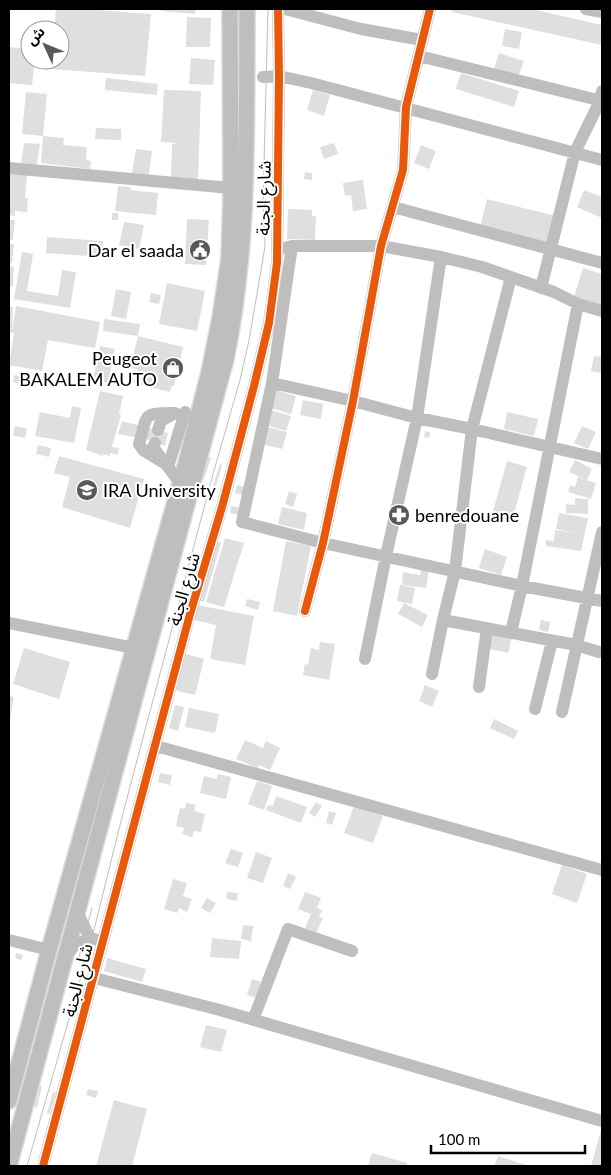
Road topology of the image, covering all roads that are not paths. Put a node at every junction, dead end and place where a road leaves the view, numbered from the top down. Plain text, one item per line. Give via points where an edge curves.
1 (230, 9) edge
2 (247, 9) edge
3 (278, 9) edge
4 (284, 9) edge
5 (430, 9) edge
6 (586, 9) edge
7 (602, 12) edge
8 (422, 40) junction
9 (419, 56) junction
10 (279, 76) junction
11 (263, 77) dead end
12 (602, 98) edge
13 (406, 107) junction
14 (575, 152) junction
15 (602, 160) edge
16 (9, 168) edge
17 (231, 188) junction
18 (393, 207) junction
19 (292, 246) junction
20 (381, 246) junction
21 (551, 249) junction
22 (277, 250) junction
23 (441, 257) junction
24 (602, 263) edge
25 (511, 277) junction
26 (541, 288) junction
27 (578, 304) junction
28 (602, 311) edge
29 (272, 383) junction
30 (353, 401) junction
31 (200, 409) junction
32 (179, 412) junction
33 (417, 418) junction
34 (472, 429) junction
35 (548, 447) junction
36 (602, 459) edge
37 (167, 465) junction
38 (180, 483) junction
39 (218, 518) junction
40 (242, 522) junction
41 (602, 532) edge
42 (323, 543) junction
43 (386, 556) junction
44 (455, 571) junction
45 (522, 586) junction
46 (588, 597) junction
47 (602, 601) edge
48 (305, 612) dead end
49 (443, 620) junction
50 (9, 623) edge
51 (487, 628) junction
52 (511, 632) junction
53 (552, 640) junction
54 (576, 645) junction
55 (134, 648) junction
56 (600, 652) dead end
57 (366, 659) dead end
58 (432, 674) dead end
59 (479, 687) dead end
60 (535, 708) dead end
61 (562, 712) dead end
62 (156, 746) junction
63 (602, 870) edge
64 (78, 914) junction
65 (90, 938) junction
66 (9, 940) edge
67 (102, 941) junction
68 (49, 950) junction
69 (352, 951) dead end
70 (66, 956) junction
71 (94, 978) junction
72 (253, 1020) junction
73 (9, 1101) edge
74 (602, 1121) edge
75 (9, 1166) edge
76 (43, 1166) edge

1 - 17 main road
2 - 64 main road via 245,213 234,324
3 - 10 street, شارع الجنة
4 - 8 street via 360,30
5 - 8 street
6 - 7 street
8 - 9 street
9 - 12 street
9 - 13 street
10 - 11 street
10 - 13 street
10 - 22 street, شارع الجنة
12 - 14 street
13 - 14 street
13 - 18 street via 403,170
14 - 15 street
14 - 21 street
16 - 17 street
17 - 31 main road via 226,282
18 - 20 street
18 - 21 street
19 - 20 street
19 - 22 street
19 - 29 street
20 - 23 street
20 - 30 street
21 - 24 street
21 - 26 street
22 - 39 street, شارع الجنة via 269,323
23 - 25 street
23 - 33 street
25 - 26 street
25 - 34 street
26 - 27 street
27 - 28 street
27 - 35 street
29 - 30 street
29 - 40 street
30 - 33 street
30 - 42 street
31 - 32 street
31 - 38 main road
32 - 37 street
32 - 37 street via 161,421 153,447
32 - 37 street via 147,416 139,444
33 - 34 street
33 - 43 street
34 - 35 street
34 - 44 street
35 - 36 street
35 - 45 street
37 - 38 street
38 - 55 main road
39 - 40 street
39 - 62 street, شارع الجنة
40 - 42 street
41 - 46 street
42 - 43 street
42 - 48 street
43 - 44 street
43 - 57 street
44 - 45 street
44 - 49 street
45 - 46 street
45 - 52 street
46 - 47 street
46 - 54 street
49 - 51 street
49 - 58 street
50 - 55 street
51 - 52 street
51 - 59 street
52 - 53 street
53 - 54 street
53 - 60 street
54 - 56 street
54 - 61 street
55 - 68 main road
62 - 63 street
62 - 67 street, شارع الجنة
64 - 65 street
64 - 70 main road
65 - 67 street
65 - 70 street via 74,946
66 - 68 street
67 - 71 street, شارع الجنة
68 - 73 main road
69 - 72 street via 288,928
70 - 75 main road
71 - 72 street
71 - 76 street, شارع الجنة
72 - 74 street

